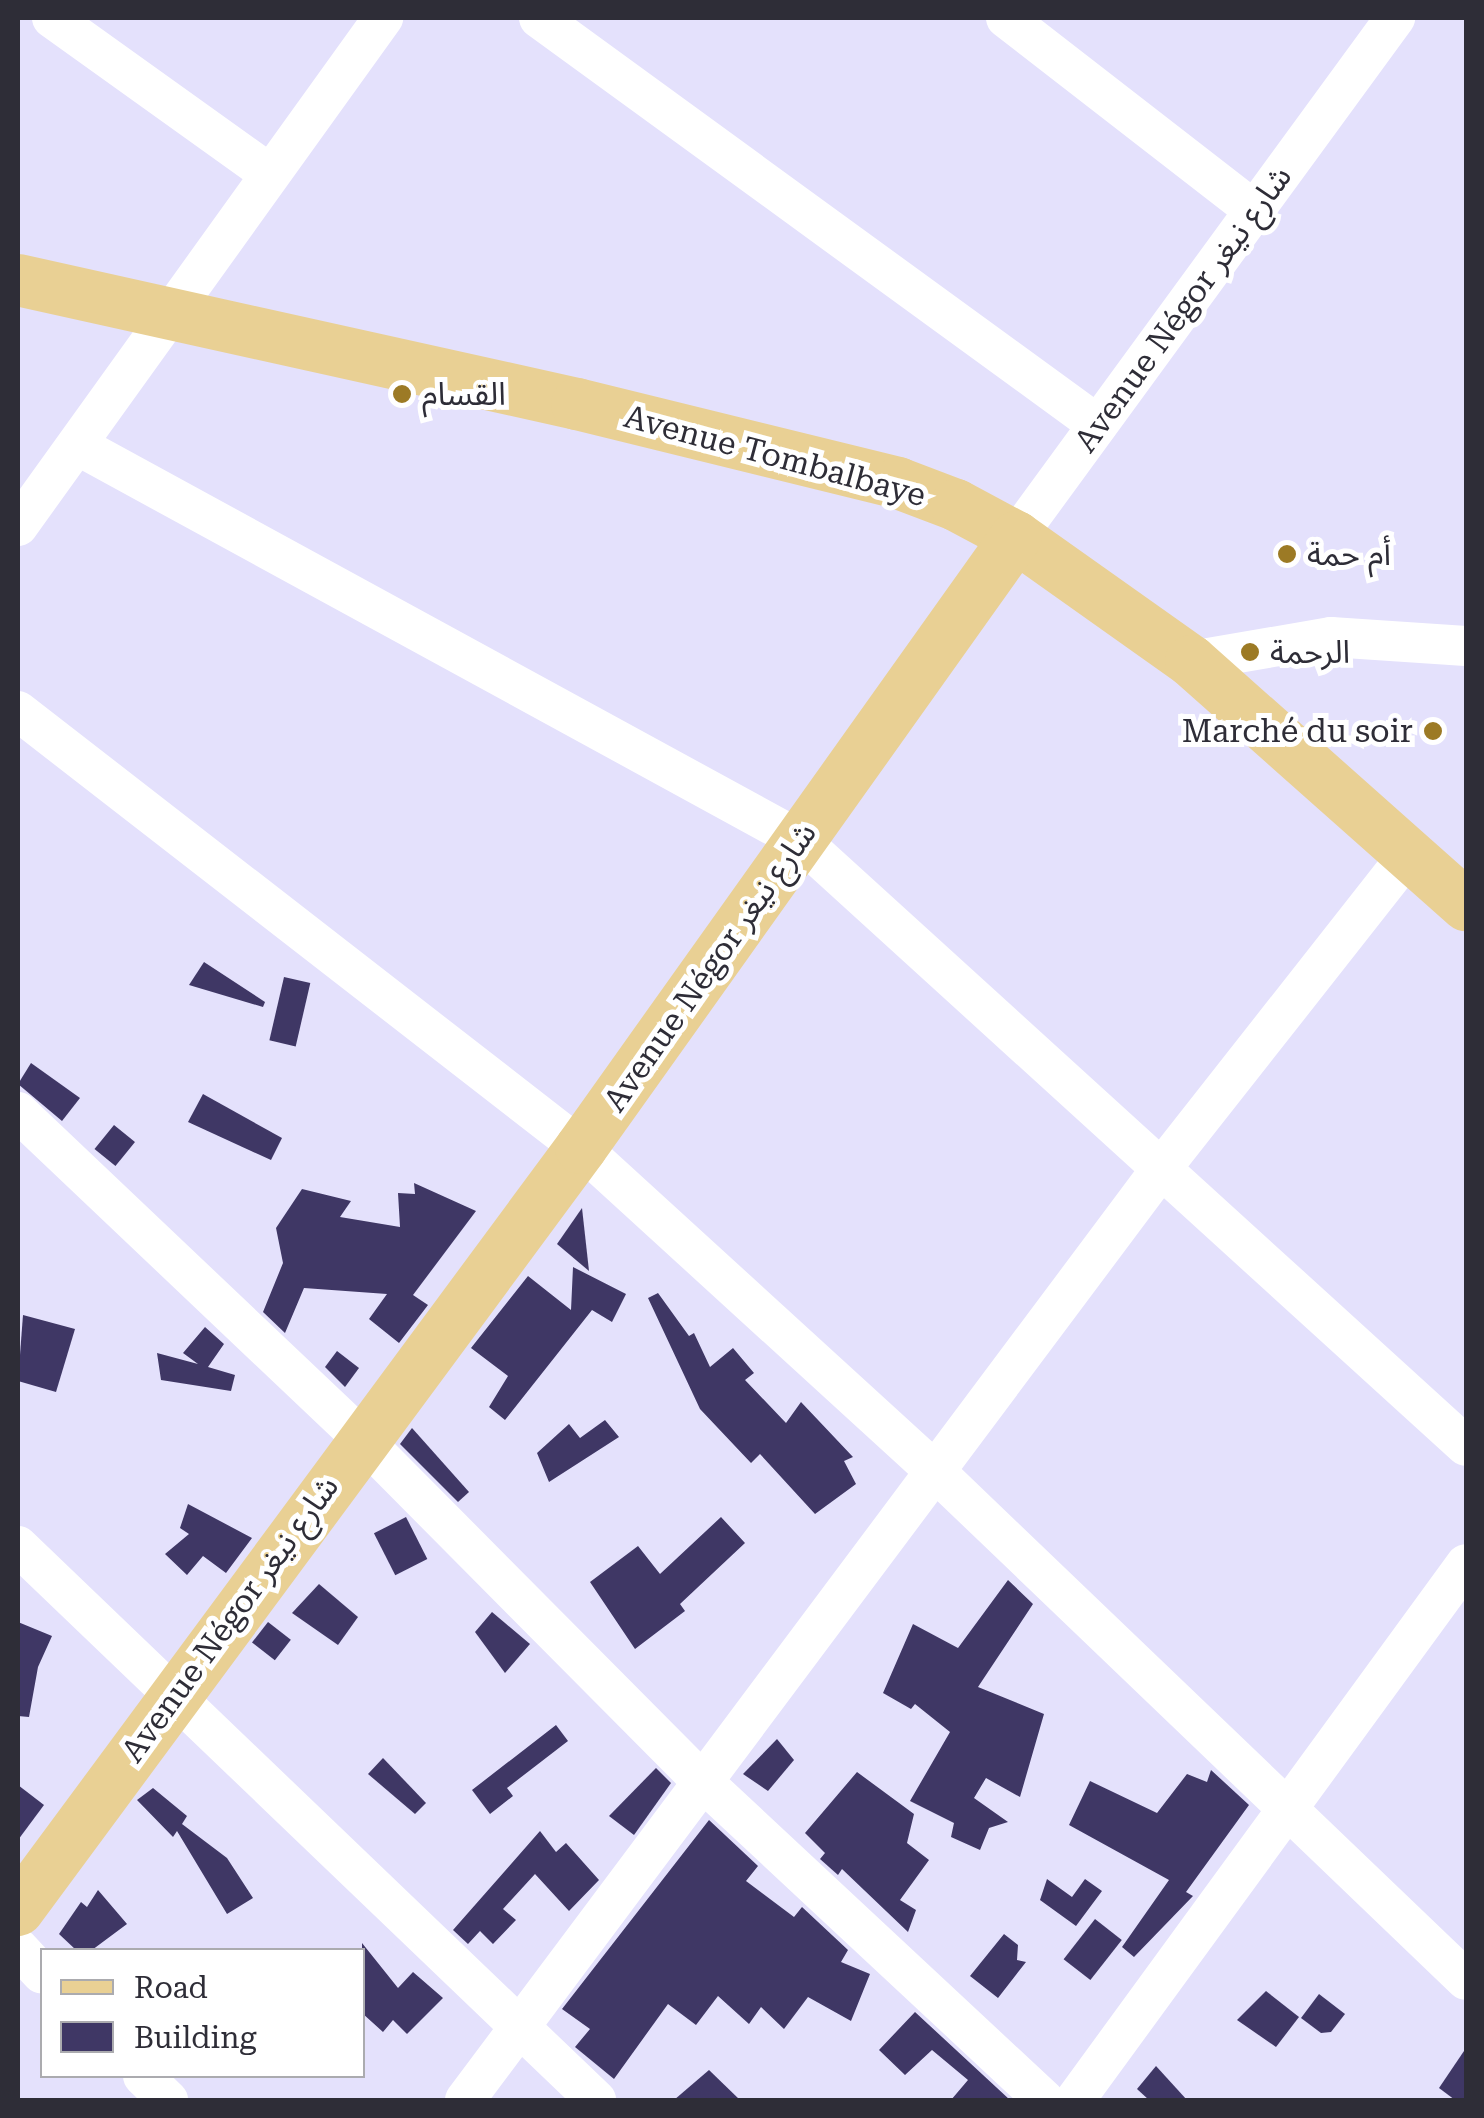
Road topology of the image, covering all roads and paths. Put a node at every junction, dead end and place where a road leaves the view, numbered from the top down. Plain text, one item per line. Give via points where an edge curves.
1 (52, 18) edge
2 (383, 18) edge
3 (539, 18) edge
4 (1006, 18) edge
5 (1395, 18) edge
6 (270, 174) junction
7 (1255, 211) junction
8 (18, 280) edge
9 (171, 316) junction
10 (1098, 425) junction
11 (78, 445) junction
12 (18, 526) edge
13 (1016, 537) junction
14 (1466, 646) edge
15 (1191, 661) junction
16 (18, 711) edge
17 (800, 840) junction
18 (1411, 851) junction
19 (1466, 905) edge
20 (18, 1112) edge
21 (581, 1148) junction
22 (1161, 1169) junction
23 (362, 1438) junction
24 (1466, 1446) edge
25 (938, 1474) junction
26 (18, 1546) edge
27 (1466, 1564) edge
28 (173, 1694) junction
29 (700, 1780) junction
30 (1289, 1810) junction
31 (18, 1910) edge
32 (18, 1948) edge
33 (40, 1972) edge
34 (1466, 1980) edge
35 (518, 2026) junction
36 (145, 2078) edge
37 (168, 2100) edge
38 (464, 2100) edge
39 (596, 2100) edge
40 (1044, 2100) edge
41 (1076, 2100) edge

1 - 6 street
2 - 6 street
3 - 10 street
4 - 7 street
5 - 7 street, Avenue Négor شارع نيغر
6 - 9 street
7 - 10 street, Avenue Négor شارع نيغر
8 - 9 main road, Avenue Tombalbaye
9 - 11 street
9 - 13 main road, Avenue Tombalbaye via 898,482
10 - 13 street, Avenue Négor شارع نيغر
11 - 12 street
11 - 17 street
13 - 15 main road, Avenue Tombalbaye
13 - 17 main road, Avenue Négor شارع نيغر
14 - 15 street via 1331,637
15 - 18 main road, Avenue Tombalbaye
16 - 21 street
17 - 21 main road, Avenue Négor شارع نيغر
17 - 22 street
18 - 19 main road, Avenue Tombalbaye
18 - 22 street
20 - 23 street
21 - 23 main road, Avenue Négor شارع نيغر
21 - 25 street
22 - 24 street
22 - 25 street
23 - 28 main road, Avenue Négor شارع نيغر
23 - 29 street
25 - 29 street
25 - 30 street
26 - 28 street
27 - 30 street
28 - 31 main road, Avenue Négor شارع نيغر
28 - 35 street
29 - 35 street
29 - 40 street
30 - 34 street
30 - 41 street
32 - 33 street
35 - 38 street
35 - 39 street
36 - 37 street

